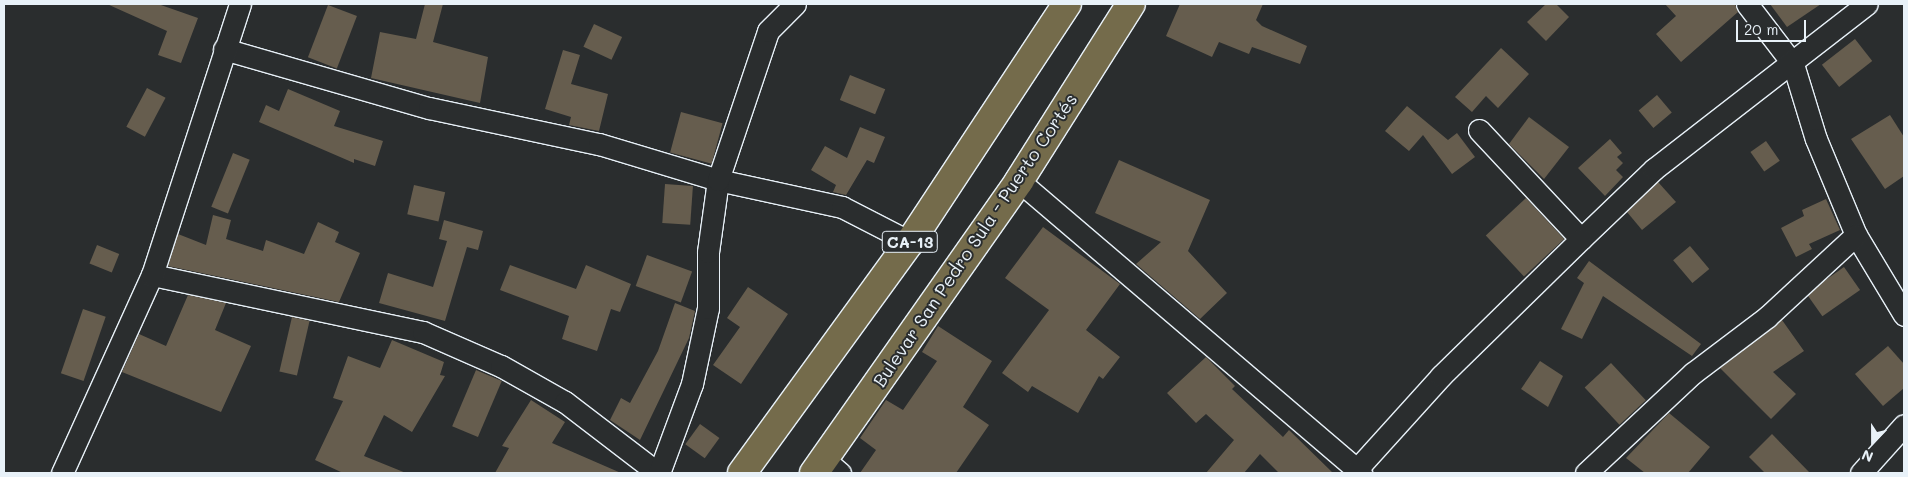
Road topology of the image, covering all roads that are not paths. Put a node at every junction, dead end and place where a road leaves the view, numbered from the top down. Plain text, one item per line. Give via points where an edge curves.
1 (240, 4) edge
2 (795, 4) edge
3 (1066, 4) edge
4 (1131, 4) edge
5 (1747, 4) edge
6 (1868, 4) edge
7 (224, 49) junction
8 (1793, 64) junction
9 (1479, 130) dead end
10 (718, 180) junction
11 (1019, 181) junction
12 (1856, 235) junction
13 (1581, 240) junction
14 (910, 242) junction
15 (152, 275) junction
16 (1904, 315) edge
17 (1904, 424) edge
18 (827, 469) edge
19 (1359, 471) edge
20 (62, 473) edge
21 (659, 473) edge
22 (742, 473) edge
23 (1586, 473) edge
24 (1861, 473) edge

1 - 7 street
2 - 10 street via 768,31
3 - 14 highway, CA-13
4 - 11 highway, Bulevar San Pedro Sula - Puerto Cortés / CA-13
5 - 8 street
6 - 8 street
7 - 10 street via 429,108 599,144
7 - 15 street
8 - 12 street via 1816,139
8 - 13 street via 1654,170
9 - 13 street
10 - 14 street via 842,207
10 - 21 street via 708,252 708,308 692,384
11 - 18 highway, Bulevar San Pedro Sula - Puerto Cortés / CA-13
11 - 19 street
12 - 16 street
12 - 23 street via 1767,318 1693,373
13 - 19 street via 1441,376
14 - 22 highway, CA-13
15 - 20 street
15 - 21 street via 423,332 501,366 566,402
17 - 24 street

